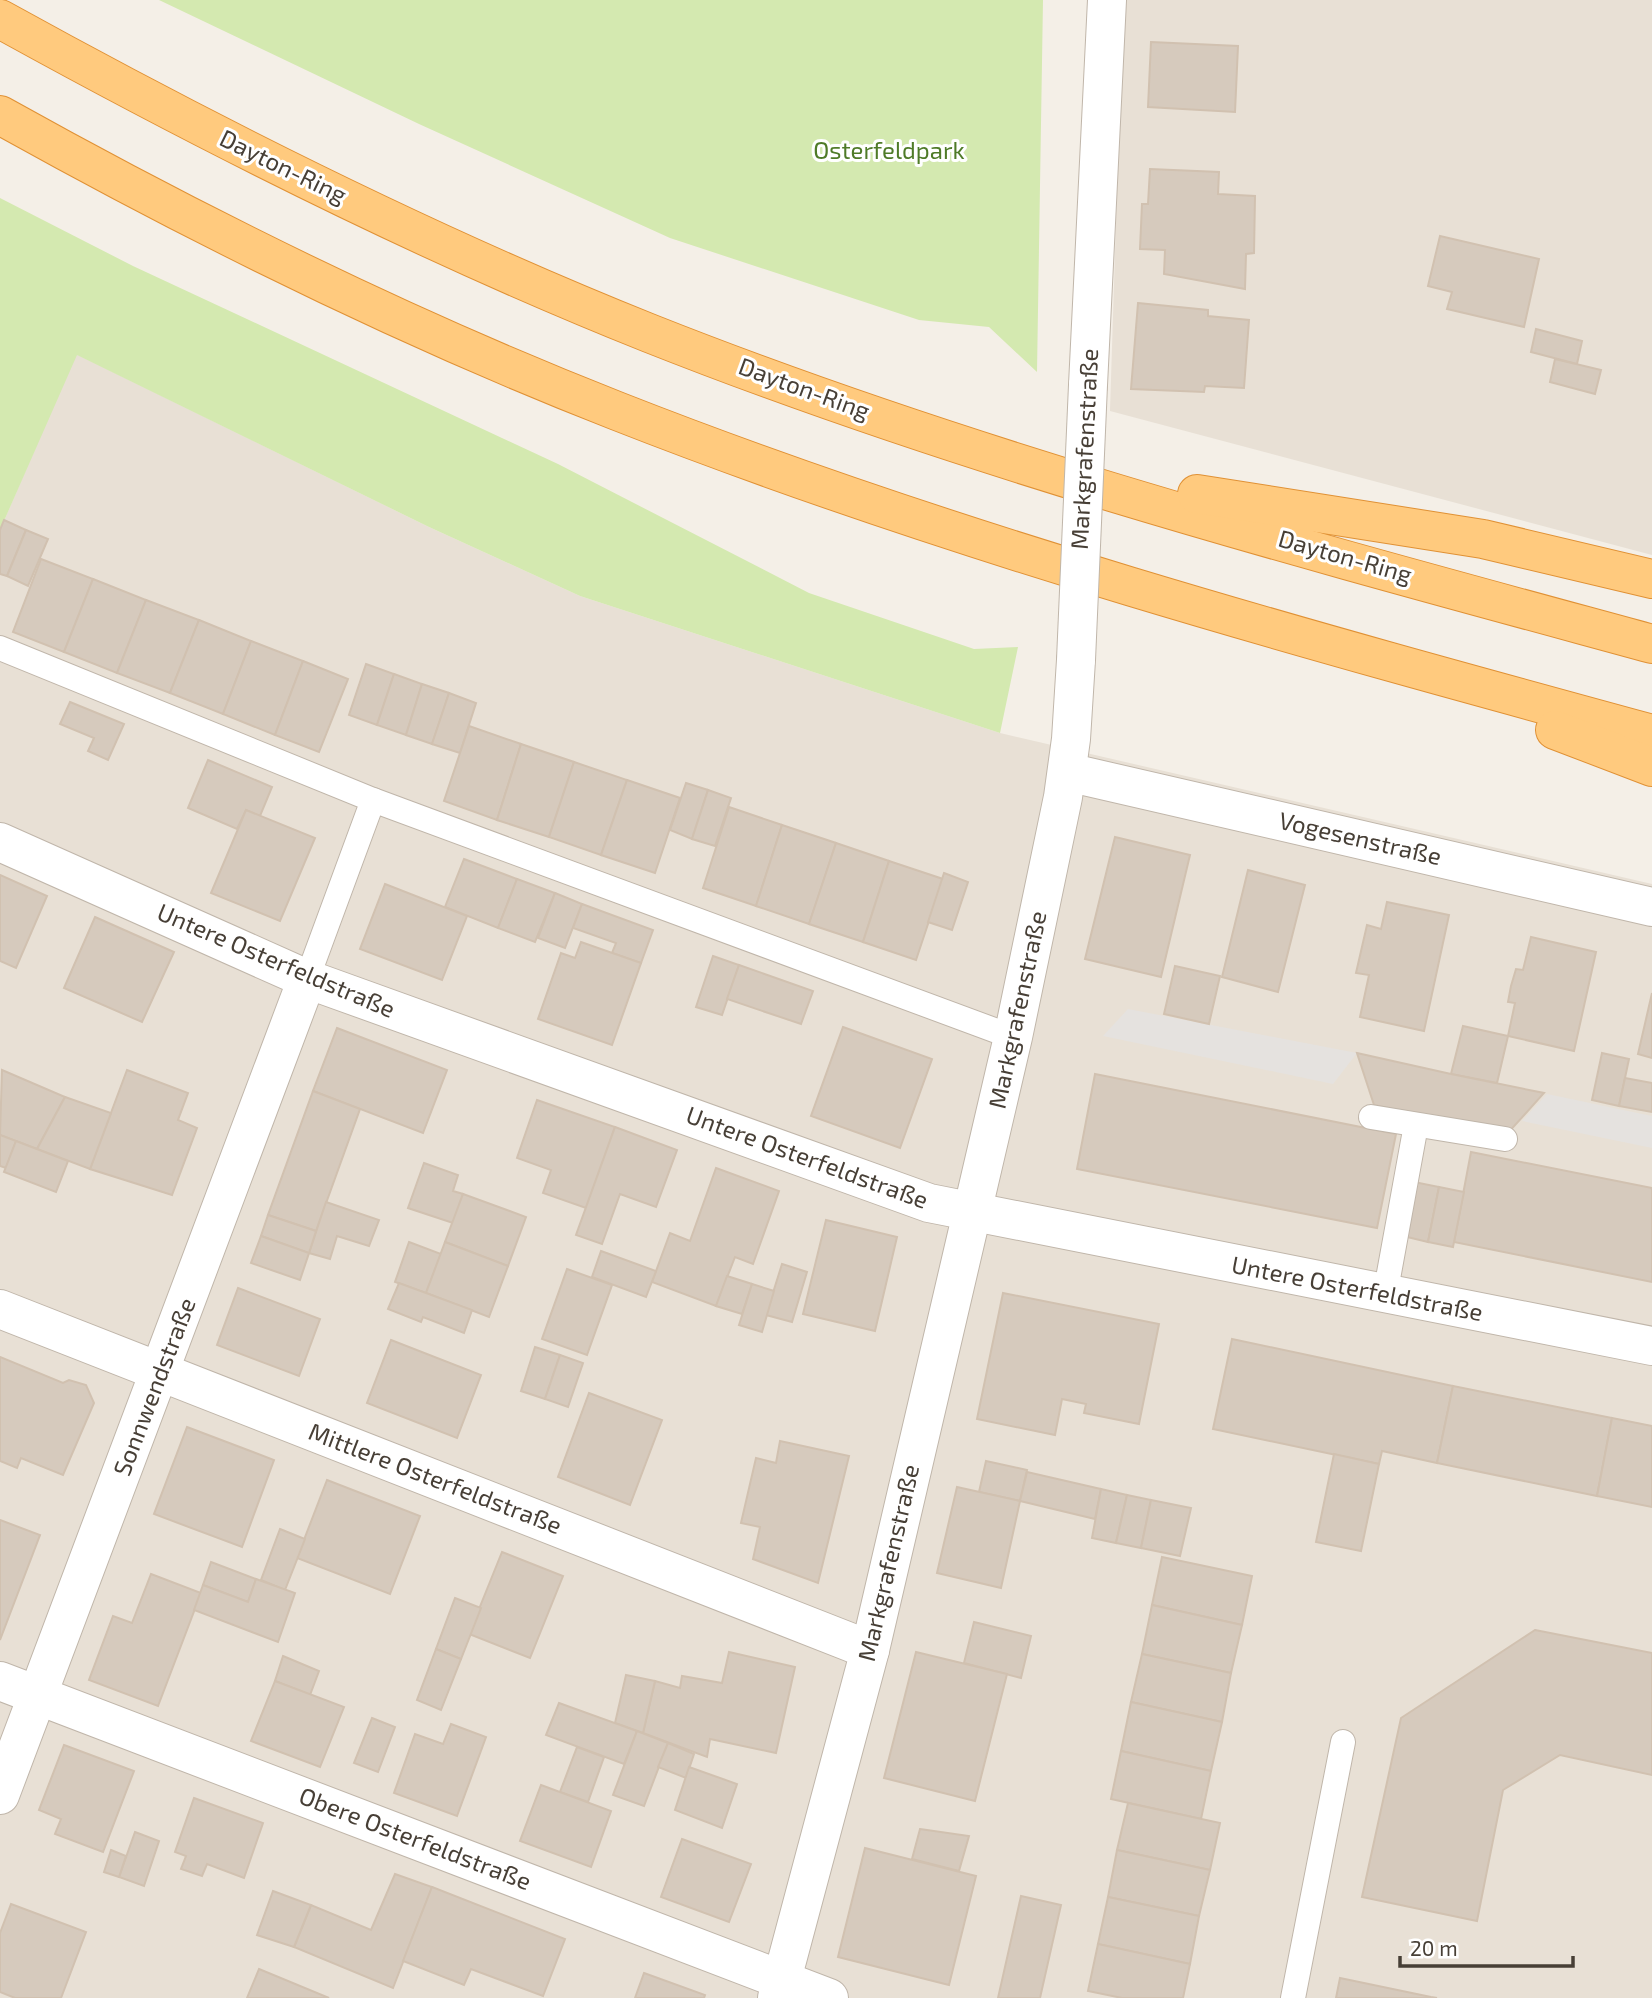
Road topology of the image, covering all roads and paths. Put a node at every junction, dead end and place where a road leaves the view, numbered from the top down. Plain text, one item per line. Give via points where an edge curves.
1 (1107, 0) edge
2 (0, 19) edge
3 (0, 115) edge
4 (1033, 468) junction
5 (1652, 579) edge
6 (1328, 643) junction
7 (1652, 644) edge
8 (0, 648) edge
9 (1652, 734) edge
10 (1652, 767) edge
11 (1067, 772) junction
12 (373, 800) junction
13 (0, 842) edge
14 (1652, 907) edge
15 (307, 979) junction
16 (1013, 1037) junction
17 (1371, 1116) dead end
18 (1416, 1125) junction
19 (1505, 1139) dead end
20 (972, 1214) junction
21 (1385, 1295) junction
22 (0, 1309) edge
23 (1652, 1346) edge
24 (162, 1371) junction
25 (870, 1650) junction
26 (0, 1681) edge
27 (39, 1696) junction
28 (1343, 1742) dead end
29 (0, 1795) edge
30 (780, 1988) edge
31 (829, 1998) edge
32 (1293, 1998) edge

1 - 11 street, Markgrafenstraße, bridge
2 - 4 highway, Dayton-Ring via 283,168 480,261 649,333
3 - 6 highway via 244,244 443,338 616,411 1008,549
4 - 5 highway via 1483,539
4 - 7 highway, Dayton-Ring
6 - 9 highway
6 - 10 highway
8 - 12 lane
11 - 14 street, Vogesenstraße
11 - 16 street, Markgrafenstraße
12 - 15 lane
12 - 16 lane
13 - 15 street, Untere Osterfeldstraße
15 - 20 street, Untere Osterfeldstraße via 929,1203
15 - 24 street, Sonnwendstraße
16 - 20 street, Markgrafenstraße
17 - 18 lane
18 - 19 lane
18 - 21 lane
20 - 21 street, Untere Osterfeldstraße
20 - 25 street, Markgrafenstraße
21 - 23 street, Untere Osterfeldstraße
22 - 24 street, Mittlere Osterfeldstraße
24 - 25 street, Mittlere Osterfeldstraße
24 - 27 street, Sonnwendstraße
25 - 30 street, Markgrafenstraße
26 - 27 street, Obere Osterfeldstraße
27 - 29 street, Sonnwendstraße
27 - 30 street, Obere Osterfeldstraße
28 - 32 lane
30 - 31 street, Obere Osterfeldstraße

